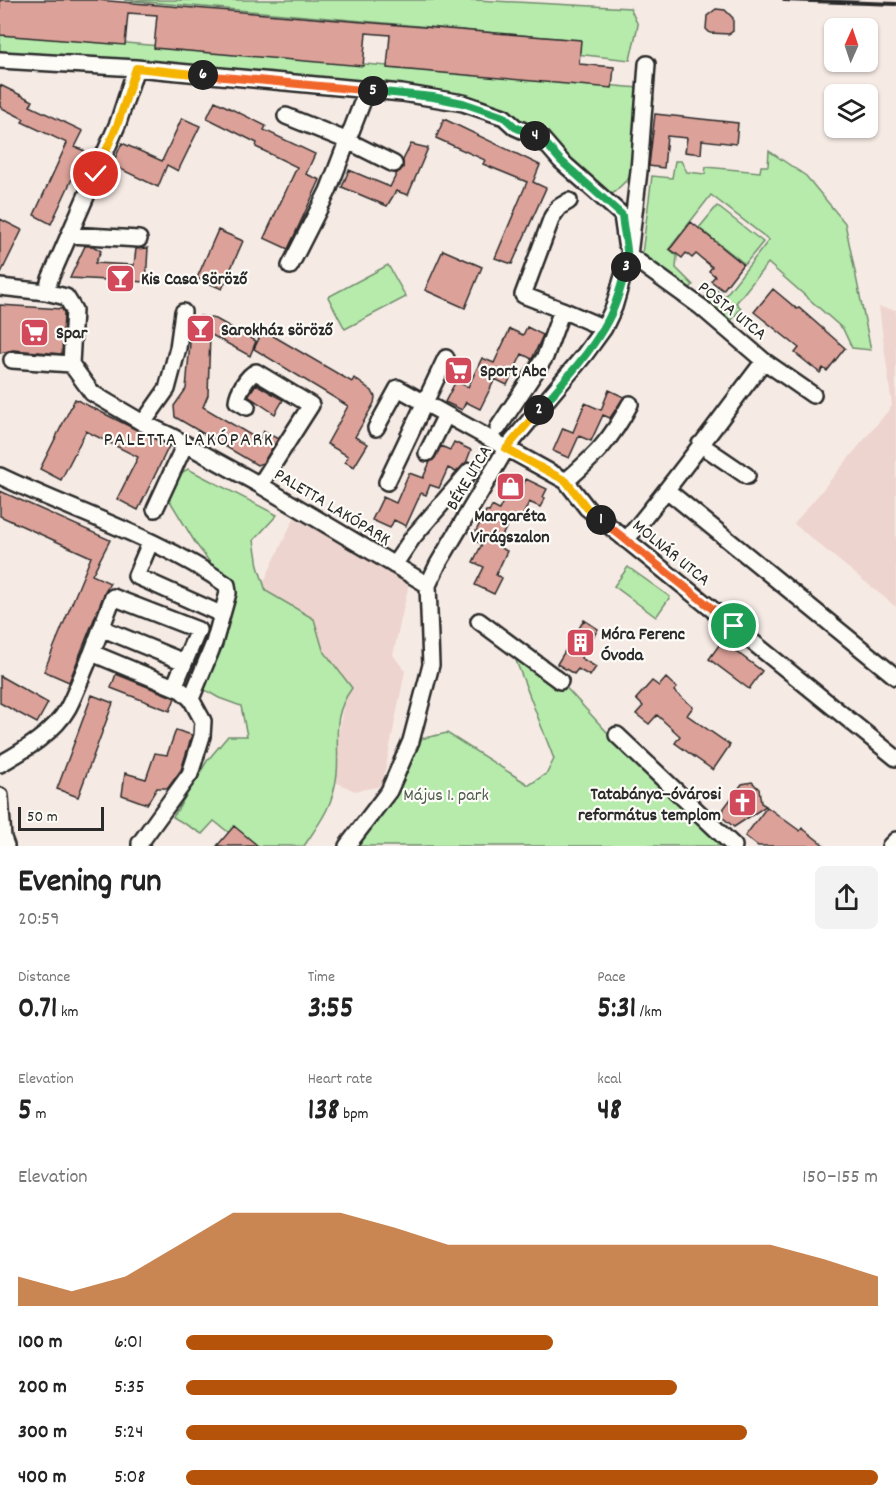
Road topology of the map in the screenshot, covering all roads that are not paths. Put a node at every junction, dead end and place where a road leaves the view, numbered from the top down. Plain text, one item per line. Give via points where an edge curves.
1 (0, 60) edge
2 (648, 64) dead end
3 (136, 68) junction
4 (367, 90) junction
5 (286, 116) dead end
6 (348, 141) junction
7 (394, 164) dead end
8 (569, 201) dead end
9 (70, 235) junction
10 (139, 239) dead end
11 (629, 255) junction
12 (290, 266) dead end
13 (0, 287) edge
14 (46, 292) junction
15 (562, 310) junction
16 (183, 312) dead end
17 (604, 328) junction
18 (446, 358) dead end
19 (12, 360) dead end
20 (764, 361) junction
21 (71, 364) junction
22 (813, 395) dead end
23 (424, 403) junction
24 (630, 404) dead end
25 (247, 407) dead end
26 (446, 416) junction
27 (143, 423) junction
28 (376, 428) dead end
29 (498, 428) dead end
30 (185, 444) junction
31 (700, 444) junction
32 (506, 449) junction
33 (427, 453) dead end
34 (470, 471) dead end
35 (0, 476) edge
36 (747, 476) dead end
37 (566, 481) junction
38 (387, 482) dead end
39 (260, 485) junction
40 (668, 491) junction
41 (155, 509) dead end
42 (626, 540) junction
43 (150, 543) junction
44 (394, 565) junction
45 (428, 585) junction
46 (214, 610) dead end
47 (479, 621) dead end
48 (101, 628) junction
49 (92, 653) junction
50 (184, 662) junction
51 (896, 677) edge
52 (560, 681) dead end
53 (174, 687) junction
54 (191, 699) junction
55 (617, 735) dead end
56 (896, 758) edge
57 (0, 764) edge
58 (0, 796) edge
59 (896, 840) edge
60 (6, 846) edge
61 (140, 846) edge
62 (347, 846) edge
63 (734, 846) edge
64 (890, 846) edge

1 - 3 street
2 - 11 street, BÉKE UTCA
3 - 4 street
3 - 9 street via 118,123
4 - 6 street
4 - 11 street via 463,103 504,117 515,127 542,139 622,215
5 - 6 street
6 - 7 street
6 - 12 street
8 - 15 street via 552,217 523,295
9 - 10 street
9 - 14 street
11 - 17 street, BÉKE UTCA
11 - 20 street, POSTA UTCA via 701,307
13 - 14 street
14 - 21 street via 66,297 74,310
15 - 17 street
15 - 29 street via 545,357
16 - 27 street via 167,389
17 - 32 street, BÉKE UTCA
18 - 23 street
19 - 21 street
20 - 22 street, POSTA UTCA
20 - 31 street
21 - 27 street, PALETTA LAKÓPARK via 92,393
23 - 26 street, MOLNÁR UTCA
23 - 28 street, MOLNÁR UTCA via 398,388
23 - 38 street
24 - 37 street via 616,432
25 - 39 street via 237,397 256,372 311,405
26 - 32 street, MOLNÁR UTCA
26 - 33 street
27 - 30 street, PALETTA LAKÓPARK
30 - 39 street, PALETTA LAKÓPARK
30 - 41 street
31 - 36 street
31 - 40 street
32 - 37 street, MOLNÁR UTCA
32 - 45 street, BÉKE UTCA
34 - 44 street
35 - 43 street
37 - 42 street, MOLNÁR UTCA via 587,508
39 - 44 street, PALETTA LAKÓPARK
40 - 42 street
40 - 51 street
42 - 56 street, MOLNÁR UTCA
43 - 46 street via 136,576
43 - 54 street via 227,585 214,643
44 - 45 street, PALETTA LAKÓPARK
45 - 62 street, BÉKE UTCA via 430,665 411,741 389,791
47 - 52 street
48 - 49 street
48 - 50 street
48 - 50 street via 113,597 198,630
49 - 53 street
49 - 57 street via 59,721 26,750
50 - 53 street
53 - 54 street
54 - 61 street via 203,721 190,774
55 - 63 street
58 - 60 street
59 - 64 street

